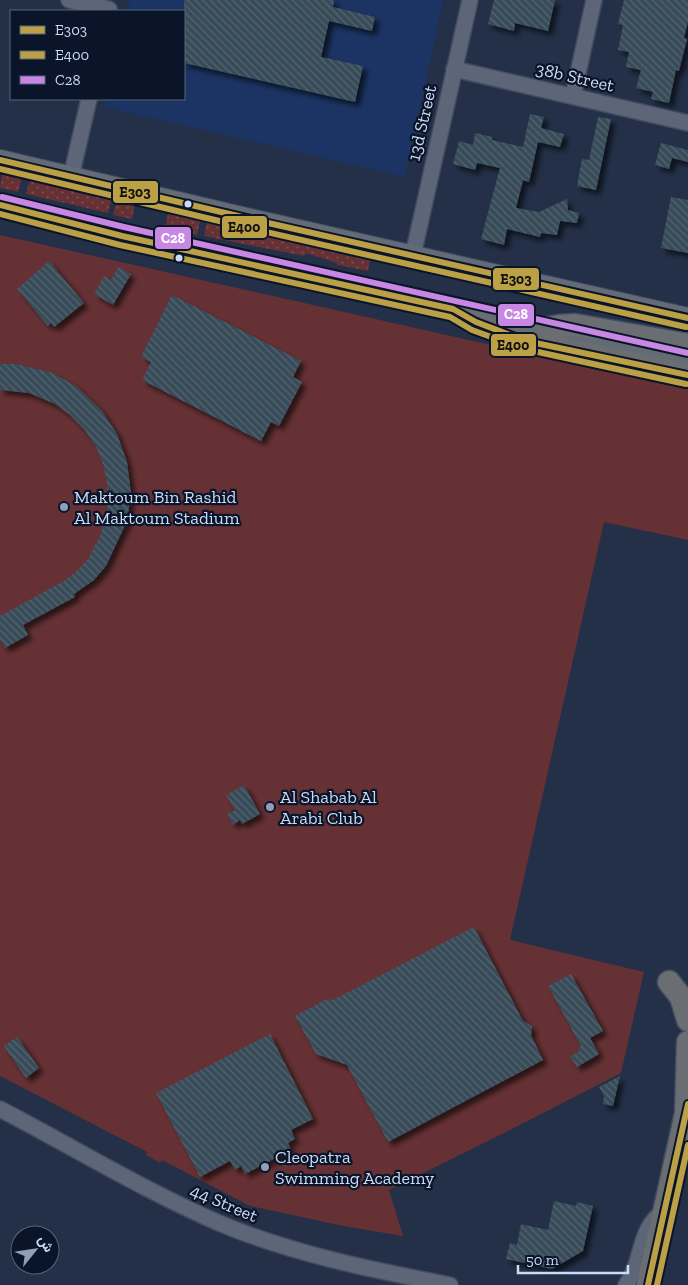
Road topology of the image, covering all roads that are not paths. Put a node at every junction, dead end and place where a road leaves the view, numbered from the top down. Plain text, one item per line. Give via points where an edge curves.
1 (69, 0) edge
2 (470, 0) edge
3 (594, 0) edge
4 (109, 7) edge
5 (454, 69) junction
6 (573, 96) junction
7 (89, 100) edge
8 (688, 123) edge
9 (0, 160) edge
10 (71, 176) junction
11 (0, 205) edge
12 (413, 255) junction
13 (453, 309) junction
14 (688, 318) edge
15 (543, 329) junction
16 (688, 345) edge
17 (688, 362) edge
18 (688, 375) edge
19 (669, 982) dead end
20 (688, 1020) edge
21 (688, 1042) edge
22 (687, 1108) edge
23 (0, 1109) edge
24 (664, 1211) junction
25 (450, 1285) edge
26 (626, 1285) edge
27 (648, 1285) edge

1 - 4 street
2 - 5 street, 13d Street
3 - 6 street
5 - 6 street, 38b Street
5 - 12 street, 13d Street
6 - 8 street, 38b Street
7 - 10 street
9 - 10 main road
10 - 12 main road
11 - 13 main road via 127,237
12 - 14 main road
13 - 15 main road
13 - 18 main road via 476,322 526,341
15 - 16 main road via 575,325
15 - 17 main road
19 - 20 main road via 681,997
21 - 22 main road
22 - 24 main road
23 - 25 street, 44 Street via 140,1186 220,1223 298,1250
24 - 26 street via 653,1219 646,1231 636,1266
24 - 27 main road

